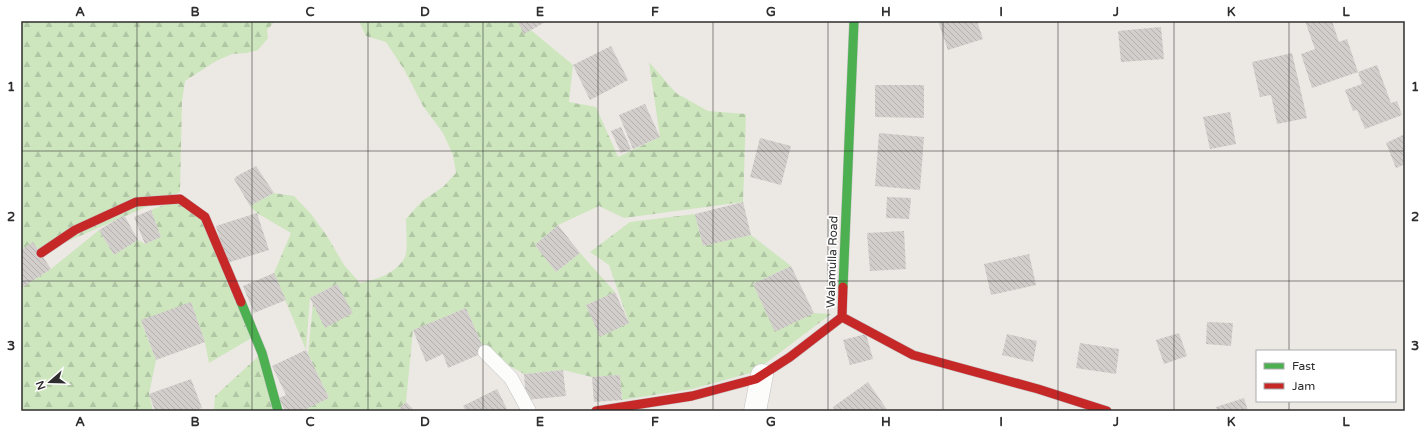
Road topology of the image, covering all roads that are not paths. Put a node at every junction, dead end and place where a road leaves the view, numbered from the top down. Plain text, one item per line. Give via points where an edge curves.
1 (854, 21) edge
2 (41, 253) dead end
3 (842, 317) junction
4 (485, 352) dead end
5 (762, 375) junction
6 (278, 411) edge
7 (529, 411) edge
8 (596, 411) edge
9 (755, 411) edge
10 (1107, 411) edge

1 - 3 street, Walamulla Road
2 - 6 street via 75,230 136,202 180,199 205,217 262,353
3 - 5 street
3 - 10 street, Walamulla Road via 913,355 1038,389
4 - 7 lane via 511,378
5 - 8 street via 692,396
5 - 9 street

